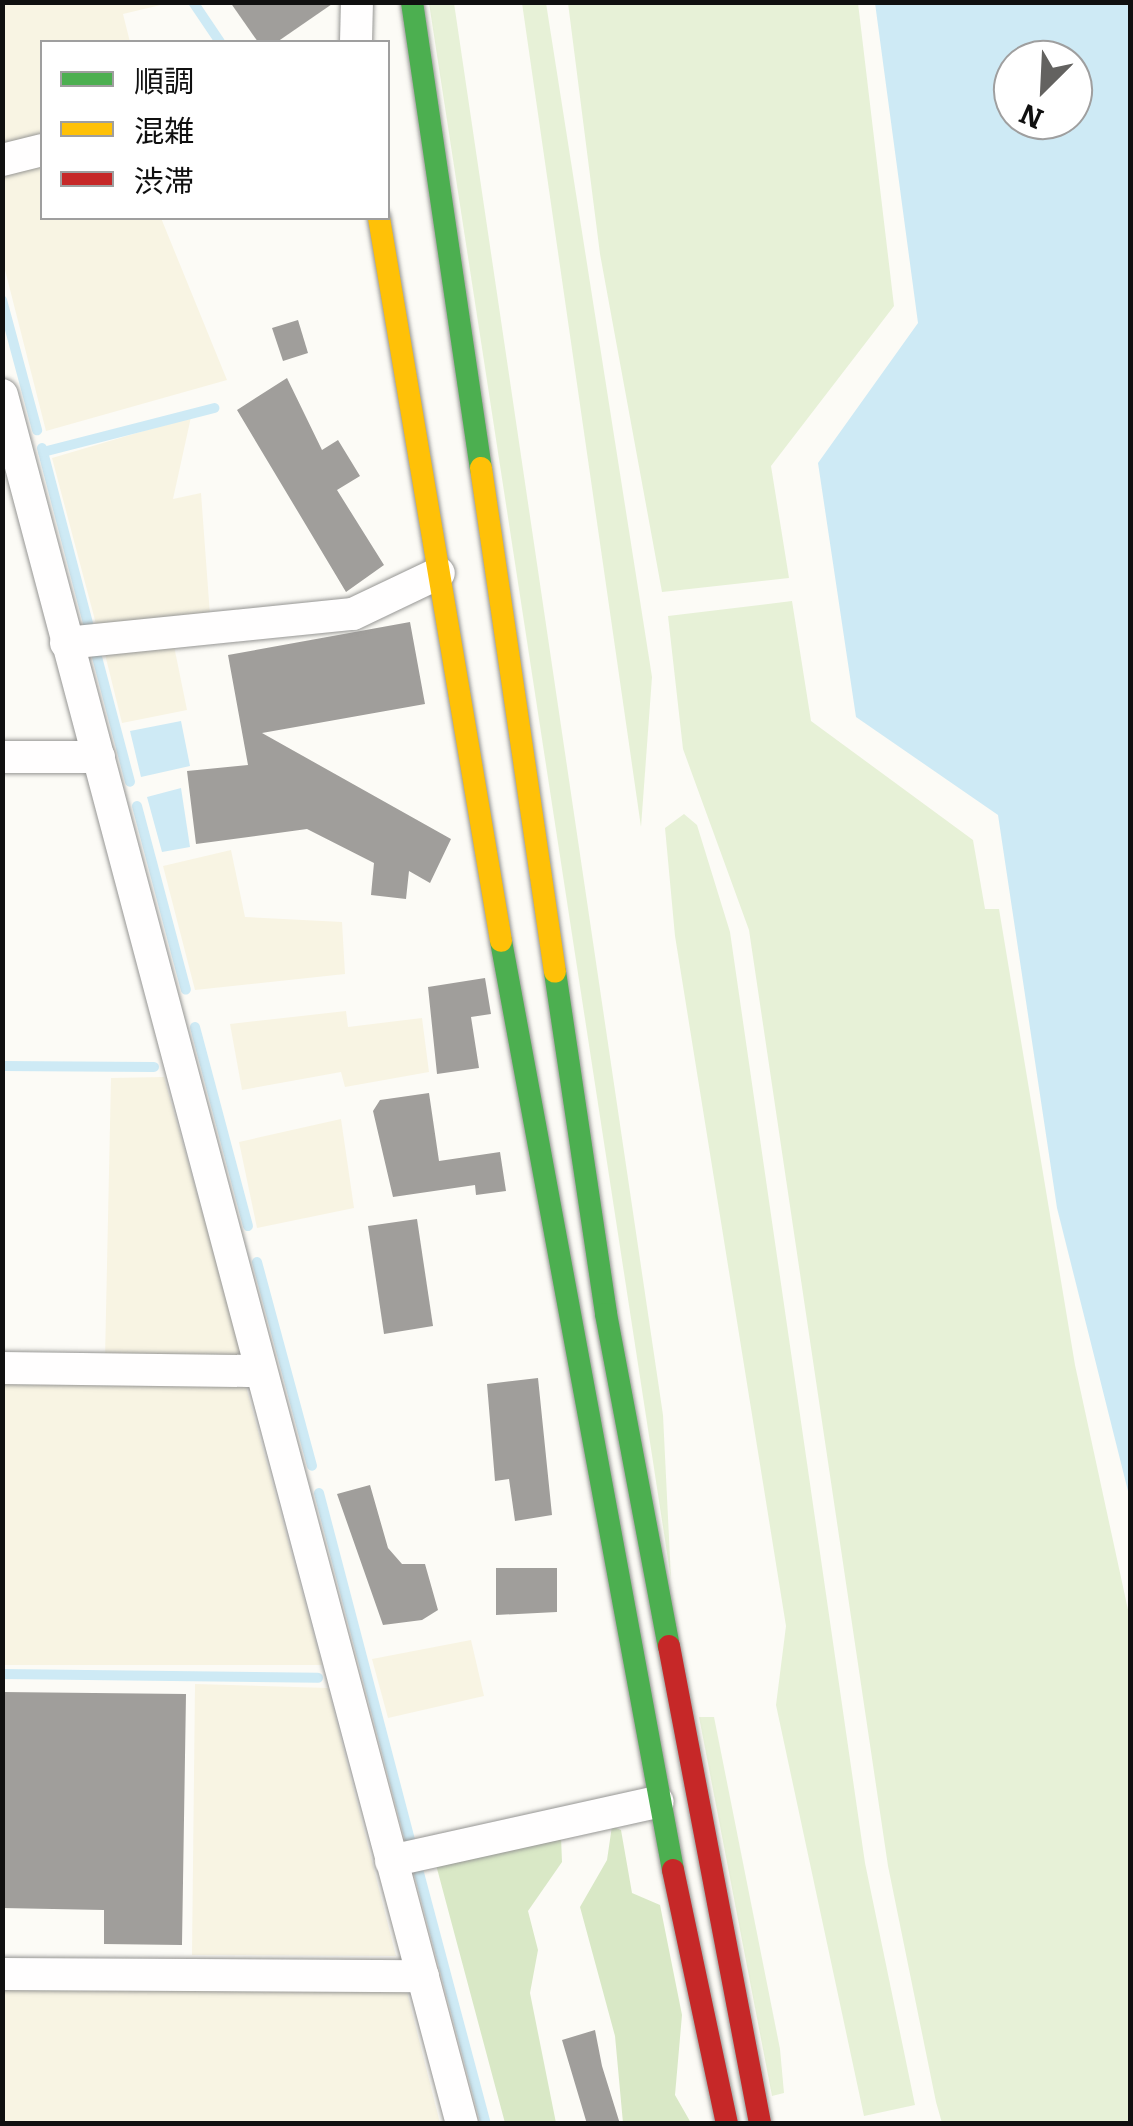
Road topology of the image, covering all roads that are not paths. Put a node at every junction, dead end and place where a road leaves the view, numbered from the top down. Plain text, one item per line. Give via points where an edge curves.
1 (358, 2) edge
2 (412, 2) edge
3 (356, 40) edge
4 (40, 150) edge
5 (2, 160) edge
6 (378, 220) edge
7 (2, 394) edge
8 (439, 573) junction
9 (66, 643) junction
10 (2, 757) edge
11 (100, 757) junction
12 (2, 1368) edge
13 (259, 1371) junction
14 (658, 1802) junction
15 (391, 1861) junction
16 (2, 1974) edge
17 (423, 1976) junction
18 (462, 2124) edge
19 (727, 2124) edge
20 (760, 2124) edge

1 - 3 street
2 - 20 street via 606,1314
4 - 5 street
6 - 8 street via 424,529
7 - 9 street
8 - 9 street via 353,614
8 - 14 street via 491,916 511,968
9 - 11 street
10 - 11 street
11 - 13 street
12 - 13 street
13 - 15 street
14 - 15 street
14 - 19 street
15 - 17 street
16 - 17 street
17 - 18 street

